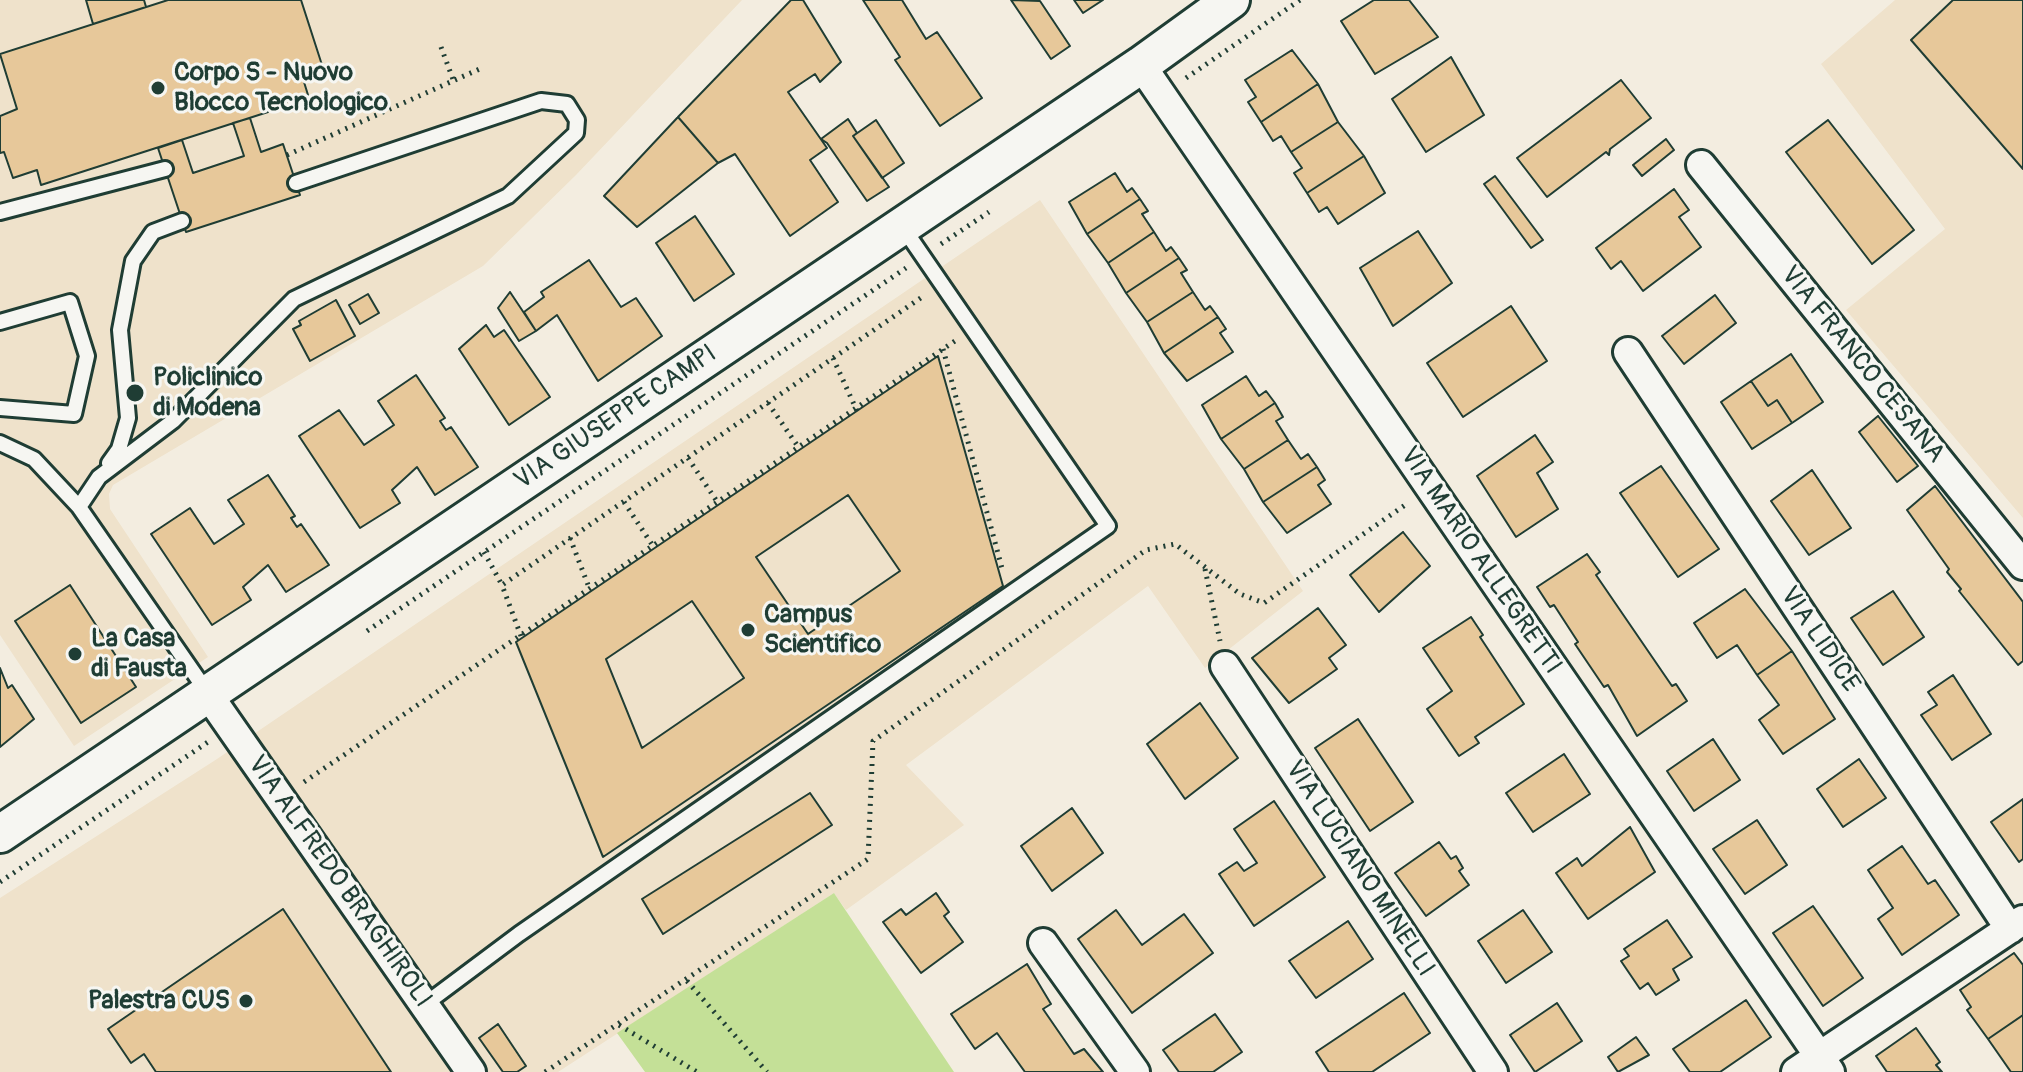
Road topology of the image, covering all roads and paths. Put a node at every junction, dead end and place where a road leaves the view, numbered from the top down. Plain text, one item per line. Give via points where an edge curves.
1 (1231, 0) edge
2 (1300, 0) edge
3 (441, 47) dead end
4 (1141, 65) junction
5 (484, 67) dead end
6 (454, 82) junction
7 (1161, 95) junction
8 (287, 155) dead end
9 (1701, 165) dead end
10 (165, 169) dead end
11 (296, 183) dead end
12 (998, 206) dead end
13 (0, 212) edge
14 (182, 221) dead end
15 (902, 226) junction
16 (923, 257) junction
17 (942, 283) junction
18 (0, 322) edge
19 (973, 329) junction
20 (943, 349) junction
21 (1628, 352) dead end
22 (833, 358) junction
23 (768, 403) junction
24 (0, 408) edge
25 (857, 411) junction
26 (0, 443) edge
27 (799, 448) junction
28 (688, 458) junction
29 (99, 477) junction
30 (1430, 488) junction
31 (624, 502) junction
32 (718, 503) junction
33 (79, 507) junction
34 (570, 538) junction
35 (653, 546) junction
36 (484, 552) junction
37 (2023, 565) edge
38 (1204, 568) junction
39 (1005, 581) dead end
40 (502, 585) junction
41 (590, 590) junction
42 (521, 636) junction
43 (358, 637) dead end
44 (1225, 666) joint
45 (207, 693) junction
46 (230, 726) junction
47 (280, 799) junction
48 (0, 834) edge
49 (0, 882) edge
50 (2017, 924) edge
51 (1043, 943) dead end
52 (687, 981) junction
53 (424, 1005) junction
54 (619, 1025) junction
55 (1815, 1067) edge
56 (471, 1072) edge
57 (545, 1072) edge
58 (697, 1072) edge
59 (767, 1072) edge
60 (1135, 1072) edge
61 (1493, 1072) edge

1 - 4 street, VIA GIUSEPPE CAMPI
2 - 7 path
3 - 6 path
4 - 7 street, VIA MARIO ALLEGRETTI
4 - 15 street, VIA GIUSEPPE CAMPI
5 - 6 path
6 - 8 path
7 - 30 street, VIA MARIO ALLEGRETTI
9 - 37 street, VIA FRANCO CESANA
10 - 13 lane
11 - 29 lane via 541,101 567,104 577,120 576,133 508,196 294,299 173,421
12 - 16 path
14 - 29 lane via 153,232 133,261 120,330 128,418 119,449
15 - 16 lane
15 - 45 street, VIA GIUSEPPE CAMPI
16 - 17 lane
16 - 36 path
17 - 19 lane
17 - 22 path
18 - 24 lane via 70,302 87,356 74,414
19 - 20 path
19 - 53 lane via 1108,526
20 - 25 path
20 - 39 path
21 - 50 street, VIA LIDICE
22 - 23 path
22 - 25 path
23 - 27 path
23 - 28 path
25 - 27 path
26 - 33 lane via 34,459
27 - 32 path
28 - 31 path
28 - 32 path
29 - 33 lane
30 - 38 path via 1264,603 1240,594
30 - 55 street, VIA MARIO ALLEGRETTI
31 - 34 path
31 - 35 path
32 - 35 path
33 - 45 lane
34 - 40 path
34 - 41 path
35 - 41 path
36 - 40 path
36 - 43 path
38 - 44 path
38 - 52 path via 1175,544 1146,550 873,741 868,859
40 - 42 path
41 - 42 path
42 - 47 path
44 - 61 street, VIA LUCIANO MINELLI
45 - 46 street, VIA ALFREDO BRAGHIROLI
45 - 48 street, VIA GIUSEPPE CAMPI
46 - 47 street, VIA ALFREDO BRAGHIROLI
46 - 49 path
47 - 53 street, VIA ALFREDO BRAGHIROLI
50 - 55 street
51 - 60 street
52 - 54 path
52 - 59 path
53 - 56 street, VIA ALFREDO BRAGHIROLI
54 - 57 path
54 - 58 path

